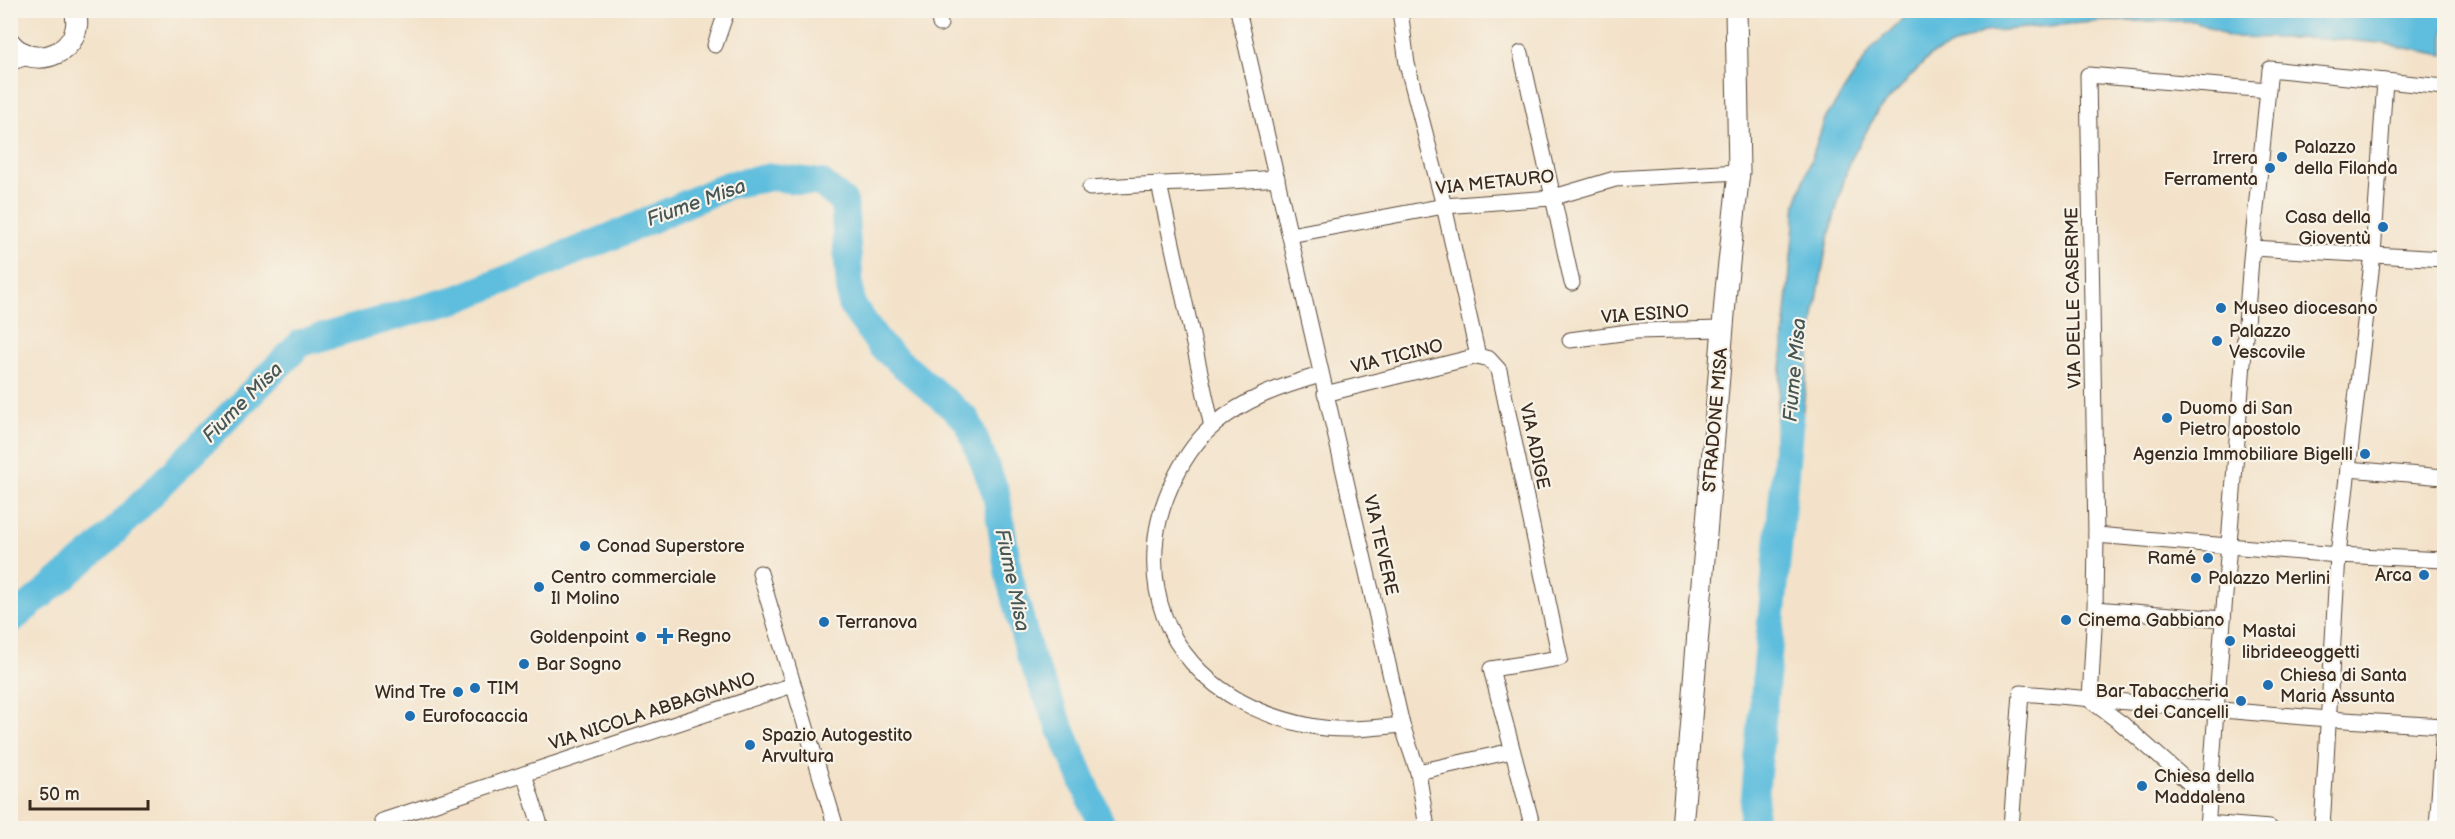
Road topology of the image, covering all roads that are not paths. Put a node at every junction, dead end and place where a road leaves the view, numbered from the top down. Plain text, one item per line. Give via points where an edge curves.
1 (75, 10) edge
2 (727, 10) edge
3 (1238, 10) edge
4 (1400, 10) edge
5 (1736, 10) edge
6 (715, 45) dead end
7 (14, 52) edge
8 (1521, 53) dead end
9 (2385, 81) junction
10 (2445, 87) edge
11 (2268, 90) junction
12 (1739, 172) junction
13 (1277, 178) junction
14 (1159, 184) junction
15 (1090, 188) dead end
16 (1551, 198) junction
17 (1444, 206) junction
18 (1290, 235) junction
19 (2253, 248) junction
20 (2373, 254) junction
21 (2445, 259) edge
22 (1572, 283) dead end
23 (1723, 329) junction
24 (1570, 340) dead end
25 (1478, 356) junction
26 (1320, 375) junction
27 (1325, 394) junction
28 (1212, 427) junction
29 (2348, 469) junction
30 (2445, 477) edge
31 (2096, 535) junction
32 (2229, 546) junction
33 (2338, 555) junction
34 (2445, 560) edge
35 (760, 573) dead end
36 (2095, 609) junction
37 (2223, 619) junction
38 (793, 685) junction
39 (2090, 700) junction
40 (2216, 711) junction
41 (2328, 719) junction
42 (1402, 725) junction
43 (2444, 725) edge
44 (1512, 751) junction
45 (1418, 772) junction
46 (524, 774) junction
47 (2209, 800) junction
48 (2207, 826) edge
49 (384, 828) edge
50 (541, 828) edge
51 (836, 828) edge
52 (1427, 828) edge
53 (1533, 828) edge
54 (1682, 828) edge
55 (2011, 828) edge
56 (2270, 828) edge
57 (2322, 828) edge
58 (2437, 828) edge

1 - 7 street via 75,34 62,52 39,58
2 - 6 street
3 - 13 street, VIA TEVERE
4 - 17 street via 1407,64
5 - 12 street, STRADONE MISA
8 - 16 street
9 - 10 street
9 - 11 street via 2270,69
9 - 20 street
11 - 19 street
11 - 31 street, VIA DELLE CASERME via 2088,75
12 - 16 street, VIA METAURO via 1615,179
12 - 23 street, STRADONE MISA
13 - 14 street
13 - 18 street, VIA TEVERE
14 - 15 street
14 - 28 street
16 - 17 street, VIA METAURO
16 - 22 street
17 - 18 street, VIA METAURO
17 - 25 street
18 - 26 street, VIA TEVERE
19 - 20 street
19 - 32 street
20 - 21 street
20 - 29 street
23 - 24 street, VIA ESINO via 1636,331
23 - 54 street, STRADONE MISA
25 - 27 street, VIA TICINO
25 - 44 street, VIA ADIGE via 1489,359 1499,370 1560,658 1491,669
26 - 27 street, VIA TEVERE
26 - 28 street via 1263,394
27 - 42 street, VIA TEVERE
28 - 42 street via 1177,473 1157,527 1154,576 1161,609 1173,636 1202,674 1243,704 1261,711 1329,728
29 - 30 street
29 - 33 street
31 - 32 street
31 - 36 street, VIA DELLE CASERME
32 - 33 street
32 - 37 street
33 - 34 street
33 - 41 street
35 - 38 street
36 - 37 street
36 - 39 street, VIA DELLE CASERME
37 - 40 street
38 - 46 street, VIA NICOLA ABBAGNANO
38 - 51 street
39 - 40 street
39 - 47 street
39 - 55 street via 2021,693
40 - 41 street
40 - 47 street
41 - 43 street
41 - 57 street
42 - 45 street, VIA TEVERE
43 - 58 street
44 - 45 street
44 - 53 street
45 - 52 street, VIA TEVERE
46 - 49 street, VIA NICOLA ABBAGNANO via 382,821
46 - 50 street
47 - 48 street
48 - 56 street

